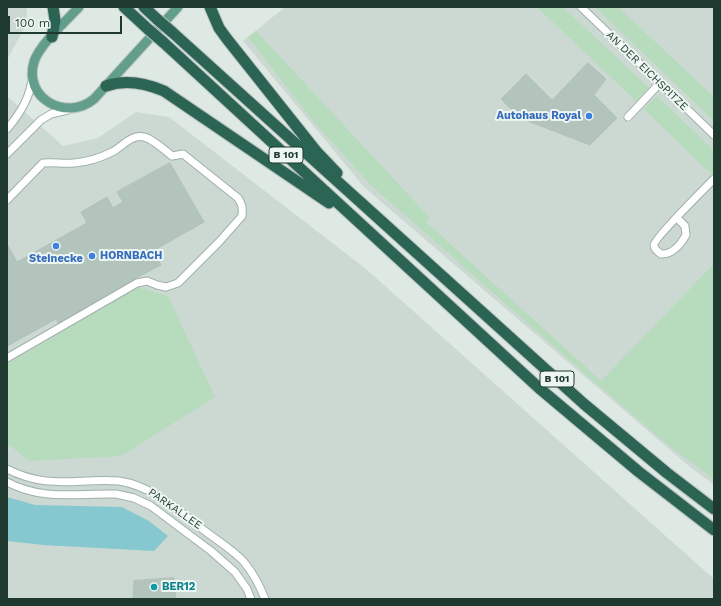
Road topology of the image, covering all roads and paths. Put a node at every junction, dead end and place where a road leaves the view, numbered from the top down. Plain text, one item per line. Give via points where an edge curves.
1 (54, 7) edge
2 (79, 7) edge
3 (124, 7) edge
4 (144, 7) edge
5 (178, 7) edge
6 (210, 7) edge
7 (581, 7) edge
8 (52, 37) junction
9 (33, 74) junction
10 (660, 83) junction
11 (106, 86) junction
12 (72, 109) junction
13 (628, 117) dead end
14 (7, 128) edge
15 (714, 135) edge
16 (7, 154) edge
17 (714, 179) edge
18 (7, 200) edge
19 (677, 218) junction
20 (398, 237) junction
21 (408, 268) junction
22 (7, 358) edge
23 (7, 469) edge
24 (7, 482) edge
25 (714, 509) edge
26 (714, 530) edge
27 (251, 599) edge
28 (265, 599) edge

1 - 8 highway
2 - 8 main road
3 - 21 highway, B 101, bridge
4 - 20 highway, B 101, bridge
5 - 11 main road
6 - 20 highway via 219,28 316,151
7 - 10 street, AN DER EICHSPITZE
8 - 9 main road via 36,57
9 - 12 main road via 36,87 44,99 59,107
9 - 14 street via 27,100
10 - 13 street
10 - 15 street, AN DER EICHSPITZE
11 - 12 main road via 90,102
11 - 21 highway via 134,82 154,87 173,96 317,194
12 - 16 street via 45,117
17 - 19 street
18 - 22 street via 43,164 74,163 94,159 120,148 128,140 144,137 172,156 183,154 238,198 243,211 242,216 219,242 178,283 166,287 147,281 137,283
19 - 19 street via 654,244 655,249 661,254 671,252 686,236 685,226
20 - 25 highway, B 101 via 584,404
21 - 26 highway, B 101 via 565,410
23 - 28 street, PARKALLEE via 18,475 49,482 119,481 147,490 244,562 256,579
24 - 27 street, PARKALLEE via 42,494 116,494 142,501 225,562 242,581

